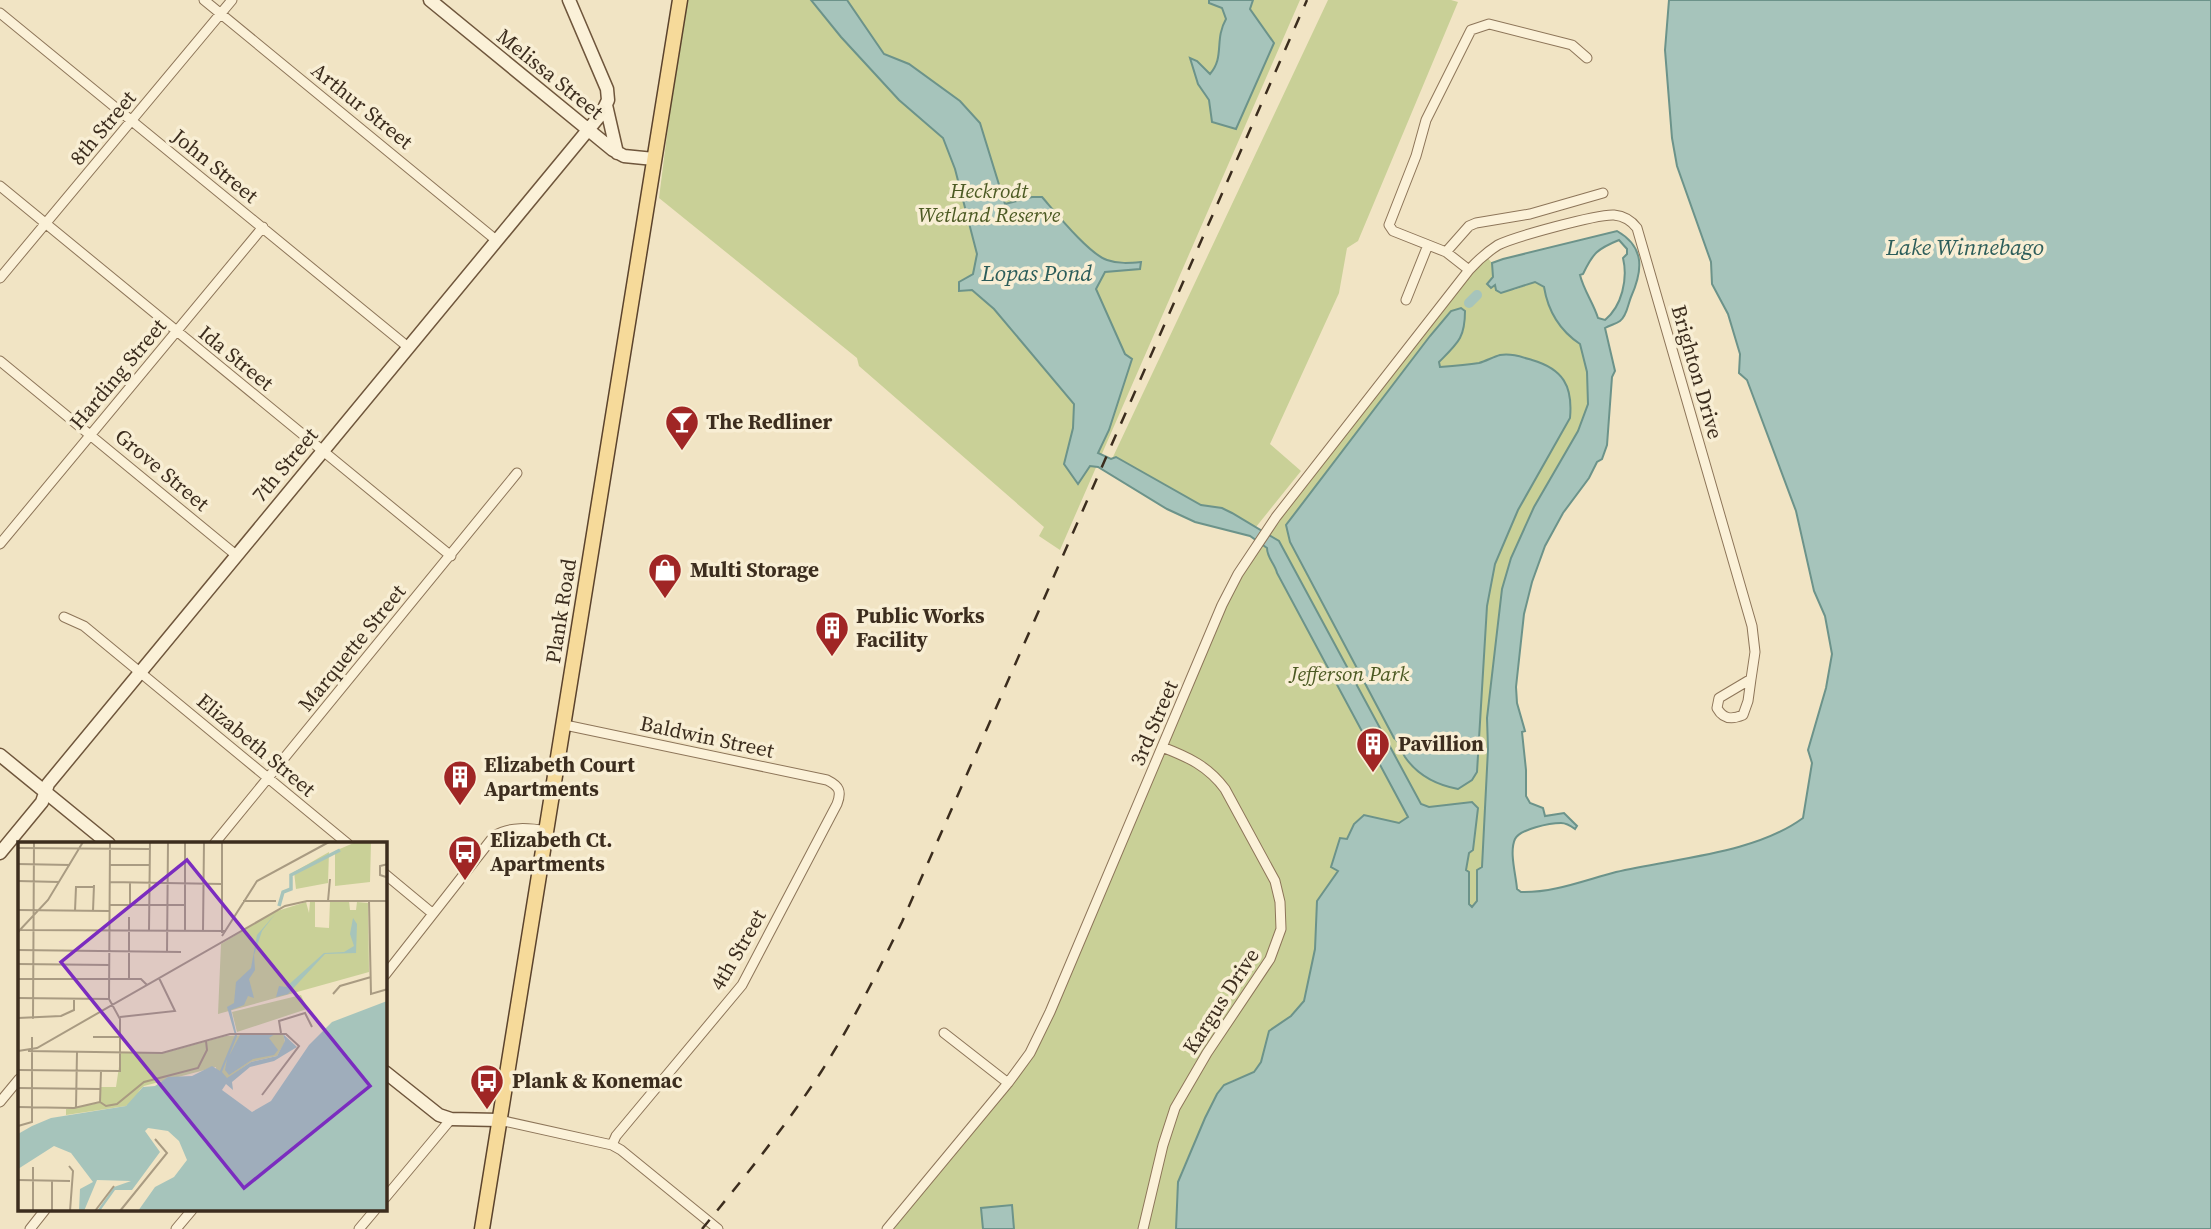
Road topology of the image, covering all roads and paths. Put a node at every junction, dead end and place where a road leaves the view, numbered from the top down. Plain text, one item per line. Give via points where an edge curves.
1 (204, 0) edge
2 (233, 0) edge
3 (430, 0) edge
4 (569, 0) edge
5 (680, 0) edge
6 (0, 13) edge
7 (221, 14) junction
8 (1587, 58) dead end
9 (606, 106) junction
10 (132, 121) junction
11 (588, 130) junction
12 (617, 154) junction
13 (654, 159) junction
14 (0, 186) edge
15 (1603, 192) dead end
16 (46, 224) junction
17 (263, 227) junction
18 (496, 240) junction
19 (1429, 244) junction
20 (1446, 251) junction
21 (1489, 251) joint
22 (1469, 270) junction
23 (0, 278) edge
24 (1406, 300) dead end
25 (176, 331) junction
26 (408, 347) junction
27 (0, 360) edge
28 (90, 434) junction
29 (323, 451) junction
30 (517, 472) dead end
31 (0, 544) edge
32 (236, 555) junction
33 (451, 556) junction
34 (64, 617) dead end
35 (141, 673) junction
36 (1751, 679) junction
37 (565, 725) junction
38 (1163, 747) junction
39 (0, 755) edge
40 (268, 778) junction
41 (839, 788) joint
42 (46, 793) junction
43 (548, 831) junction
44 (107, 842) edge
45 (216, 842) edge
46 (346, 842) edge
47 (0, 853) edge
48 (387, 876) edge
49 (432, 913) junction
50 (387, 972) edge
51 (944, 1033) dead end
52 (387, 1074) edge
53 (18, 1080) edge
54 (1008, 1083) junction
55 (0, 1102) edge
56 (451, 1118) junction
57 (499, 1120) junction
58 (612, 1145) junction
59 (387, 1196) edge
60 (44, 1212) edge
61 (190, 1212) edge
62 (373, 1212) edge
63 (30, 1229) edge
64 (176, 1229) edge
65 (359, 1229) edge
66 (482, 1229) edge
67 (718, 1229) edge
68 (887, 1229) edge
69 (1143, 1229) edge

1 - 7 street, Arthur Street
2 - 7 street, 8th Street
3 - 11 street, Melissa Street
4 - 9 street via 607,89
5 - 13 main road, Plank Road
6 - 10 street, John Street
7 - 10 street, 8th Street
7 - 18 street, Arthur Street
8 - 19 street via 1572,45 1489,24 1471,30 1426,120 1389,225 1393,231
9 - 11 street, 7th Street
9 - 12 street
10 - 16 street, 8th Street
10 - 17 street, John Street
11 - 12 street, Melissa Street
11 - 18 street, 7th Street
12 - 13 street
13 - 37 main road, Plank Road
14 - 16 street, Ida Street
15 - 20 street via 1530,214 1476,223
16 - 23 street, 8th Street
16 - 25 street, Ida Street
17 - 25 street, Harding Street
17 - 26 street, John Street
18 - 26 street, 7th Street
19 - 20 street
19 - 24 street
20 - 22 street
21 - 22 street, 3rd Street
21 - 36 street, Brighton Drive via 1521,236 1606,215 1628,218 1637,228 1752,626
22 - 38 street, 3rd Street via 1258,543 1222,605
25 - 28 street, Harding Street
25 - 29 street, Ida Street
26 - 29 street, 7th Street
27 - 28 street, Grove Street
28 - 31 street, Harding Street
28 - 32 street, Grove Street
29 - 32 street, 7th Street
29 - 33 street, Ida Street
30 - 33 street, Marquette Street
32 - 35 street, 7th Street
33 - 40 street, Marquette Street
34 - 35 street, Elizabeth Street via 84,626
35 - 40 street, Elizabeth Street
35 - 42 street, 7th Street via 48,784
36 - 36 street, Brighton Drive via 1743,715 1725,717 1717,708 1718,698
37 - 41 street, Baldwin Street via 828,780
37 - 43 main road, Plank Road
38 - 54 street, 3rd Street via 1051,1012
38 - 69 street, Kargus Drive via 1195,760 1225,789 1275,881 1281,929 1270,959 1175,1108
39 - 42 street
40 - 45 street, Marquette Street
40 - 46 street, Elizabeth Street
41 - 58 street, 4th Street via 837,804 742,985
42 - 44 street
42 - 47 street, 7th Street
43 - 49 street via 518,828 494,836
43 - 57 main road, Plank Road
48 - 49 street
49 - 50 street
51 - 54 street
52 - 56 street via 439,1115
53 - 55 street
54 - 68 street, 3rd Street
56 - 57 street
56 - 59 street
57 - 58 street
57 - 66 main road, Plank Road
58 - 67 street
60 - 63 street
61 - 64 street
62 - 65 street

